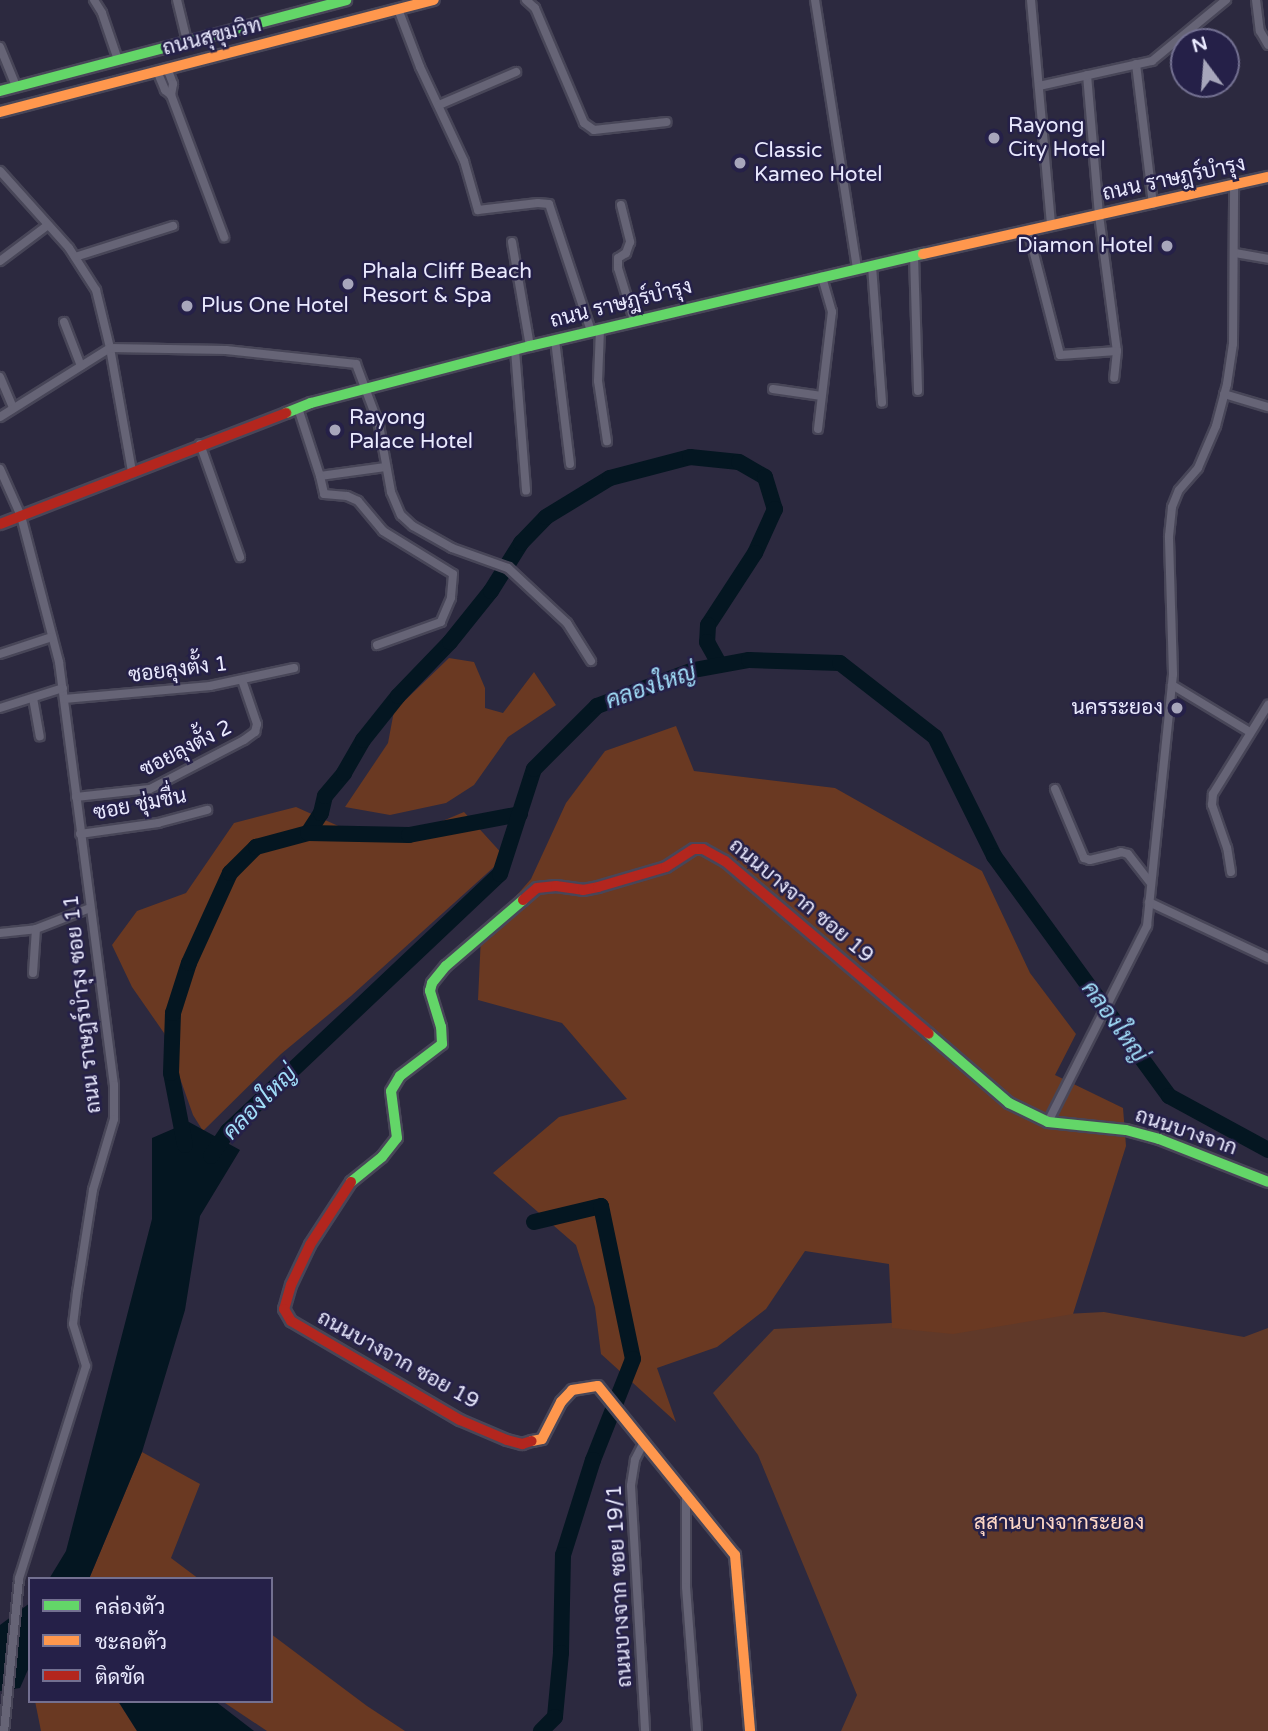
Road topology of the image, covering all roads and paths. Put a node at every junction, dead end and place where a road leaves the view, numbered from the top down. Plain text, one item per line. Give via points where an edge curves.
1 (94, 0) edge
2 (177, 0) edge
3 (346, 0) edge
4 (434, 0) edge
5 (526, 0) edge
6 (815, 0) edge
7 (1031, 0) edge
8 (1226, 0) edge
9 (1256, 0) edge
10 (536, 4) edge
11 (398, 9) junction
12 (187, 41) junction
13 (1268, 45) edge
14 (0, 47) edge
15 (118, 60) junction
16 (1136, 64) junction
17 (162, 70) junction
18 (516, 72) dead end
19 (1087, 75) junction
20 (16, 86) junction
21 (1039, 86) junction
22 (0, 91) edge
23 (439, 105) junction
24 (0, 112) edge
25 (667, 122) dead end
26 (0, 171) edge
27 (1268, 177) edge
28 (1234, 187) junction
29 (1153, 204) junction
30 (621, 205) dead end
31 (1099, 215) junction
32 (48, 225) junction
33 (1051, 225) junction
34 (173, 226) dead end
35 (1028, 230) junction
36 (224, 237) dead end
37 (512, 243) dead end
38 (1235, 253) junction
39 (914, 255) junction
40 (75, 257) junction
41 (1268, 259) edge
42 (0, 261) edge
43 (872, 266) junction
44 (857, 269) junction
45 (822, 276) junction
46 (634, 320) junction
47 (64, 322) dead end
48 (595, 330) junction
49 (555, 340) junction
50 (530, 346) junction
51 (110, 348) junction
52 (515, 350) junction
53 (1117, 351) junction
54 (81, 366) junction
55 (0, 377) edge
56 (1114, 378) dead end
57 (364, 389) junction
58 (773, 389) dead end
59 (918, 391) dead end
60 (1224, 394) junction
61 (821, 396) junction
62 (882, 402) dead end
63 (1268, 407) edge
64 (13, 408) junction
65 (298, 408) junction
66 (0, 416) edge
67 (818, 429) dead end
68 (607, 441) dead end
69 (200, 444) junction
70 (570, 464) dead end
71 (385, 467) junction
72 (0, 470) edge
73 (132, 471) junction
74 (320, 476) junction
75 (526, 491) dead end
76 (21, 516) junction
77 (0, 524) edge
78 (240, 557) dead end
79 (52, 637) junction
80 (377, 645) dead end
81 (0, 654) edge
82 (591, 661) dead end
83 (294, 668) dead end
84 (242, 680) junction
85 (1172, 685) junction
86 (63, 688) junction
87 (33, 698) junction
88 (64, 699) junction
89 (1268, 705) edge
90 (0, 708) edge
91 (1250, 732) junction
92 (40, 736) dead end
93 (1055, 789) dead end
94 (76, 797) junction
95 (206, 810) dead end
96 (80, 834) junction
97 (1231, 872) dead end
98 (1150, 882) junction
99 (1149, 902) junction
100 (90, 908) junction
101 (36, 929) junction
102 (0, 933) edge
103 (1268, 958) edge
104 (33, 973) dead end
105 (1048, 1122) junction
106 (1268, 1182) edge
107 (644, 1442) junction
108 (685, 1494) junction
109 (4, 1731) edge
110 (645, 1731) edge
111 (697, 1731) edge
112 (750, 1731) edge

1 - 15 street
2 - 12 street
3 - 12 street, ถนนสุขุมวิท
4 - 11 street, ถนนสุขุมวิท
5 - 10 street
6 - 44 street
7 - 21 street
8 - 16 street via 1152,61
9 - 13 street via 1260,31
10 - 25 street via 584,123 594,130
11 - 17 street, ถนนสุขุมวิท
11 - 23 street
12 - 15 street, ถนนสุขุมวิท
14 - 20 street
15 - 20 street, ถนนสุขุมวิท
16 - 19 street
16 - 29 street
17 - 24 street, ถนนสุขุมวิท
17 - 36 street via 173,84 171,94
18 - 23 street
19 - 21 street
19 - 31 street
20 - 22 street, ถนนสุขุมวิท
21 - 33 street
23 - 48 street via 464,161 478,210 542,202 552,208
26 - 32 street
27 - 28 street, ถนน ราษฎร์บำรุง
28 - 29 street, ถนน ราษฎร์บำรุง
28 - 38 street
29 - 31 street, ถนน ราษฎร์บำรุง
30 - 46 street via 630,242 618,258 618,268
31 - 33 street, ถนน ราษฎร์บำรุง
31 - 53 street
32 - 40 street
32 - 42 street
33 - 35 street, ถนน ราษฎร์บำรุง
34 - 40 street
35 - 39 street, ถนน ราษฎร์บำรุง
35 - 53 street via 1060,355
37 - 50 street
38 - 41 street
38 - 60 street via 1233,344
39 - 43 street, ถนน ราษฎร์บำรุง
39 - 59 street
40 - 51 street via 96,290
43 - 44 street, ถนน ราษฎร์บำรุง
43 - 62 street
44 - 45 street, ถนน ราษฎร์บำรุง
45 - 46 street, ถนน ราษฎร์บำรุง
45 - 61 street via 832,312
46 - 48 street, ถนน ราษฎร์บำรุง
47 - 54 street
48 - 49 street, ถนน ราษฎร์บำรุง
48 - 68 street
49 - 50 street, ถนน ราษฎร์บำรุง
49 - 70 street
50 - 52 street, ถนน ราษฎร์บำรุง
51 - 54 street
51 - 57 street via 226,350 349,362 359,369
51 - 73 street
52 - 57 street, ถนน ราษฎร์บำรุง
52 - 75 street
53 - 56 street
54 - 64 street
55 - 64 street
57 - 65 street, ถนน ราษฎร์บำรุง
57 - 71 street via 379,425
58 - 61 street
60 - 63 street
60 - 85 street via 1198,468 1179,490 1172,507
61 - 67 street
64 - 66 street
65 - 69 street, ถนน ราษฎร์บำรุง
65 - 74 street
69 - 73 street, ถนน ราษฎร์บำรุง
69 - 78 street
71 - 74 street
71 - 82 street via 395,505 407,521 452,548 508,568 567,623
72 - 76 street, ถนน ราษฎร์บำรุง ซอย 11
73 - 76 street, ถนน ราษฎร์บำรุง
74 - 80 street via 324,494 358,501 383,531 453,574 451,598 441,622
76 - 77 street, ถนน ราษฎร์บำรุง
76 - 79 street, ถนน ราษฎร์บำรุง ซอย 11
79 - 81 street
79 - 86 street, ถนน ราษฎร์บำรุง ซอย 11
83 - 84 street, ซอยลุงตั้ง 1
84 - 88 street, ซอยลุงตั้ง 1
84 - 94 street, ซอยลุงตั้ง 2 via 257,724 244,740 150,789
85 - 91 street
85 - 98 street
86 - 87 street
86 - 88 street, ถนน ราษฎร์บำรุง ซอย 11
87 - 90 street
87 - 92 street
88 - 94 street, ถนน ราษฎร์บำรุง ซอย 11
89 - 91 street
91 - 97 street via 1213,794
93 - 98 street via 1084,858 1128,854
94 - 96 street, ถนน ราษฎร์บำรุง ซอย 11
95 - 96 street, ซอย ชุ่มชื่น via 158,823
96 - 100 street, ถนน ราษฎร์บำรุง ซอย 11
98 - 99 street
99 - 103 street
99 - 105 street via 1147,926
100 - 101 street
100 - 109 street, ถนน ราษฎร์บำรุง ซอย 11 via 114,1085 114,1119 93,1190 73,1324 86,1366 19,1579
101 - 102 street
101 - 104 street
105 - 106 street, ถนนบางจาก via 1126,1130
105 - 107 street, ถนนบางจาก ซอย 19 via 1009,1103 712,852 694,849 666,867 598,887 546,886 528,892 432,983 442,1044 400,1076 391,1091 397,1138 382,1157 346,1186 310,1245 284,1309 291,1321 328,1345 460,1420 522,1444 542,1439 572,1390 598,1386
107 - 108 street, ถนนบางจาก ซอย 19
107 - 110 street, ถนนบางจาก ซอย 19/1 via 635,1460 631,1486
108 - 111 street via 686,1587
108 - 112 street, ถนนบางจาก ซอย 19 via 731,1548 737,1562

